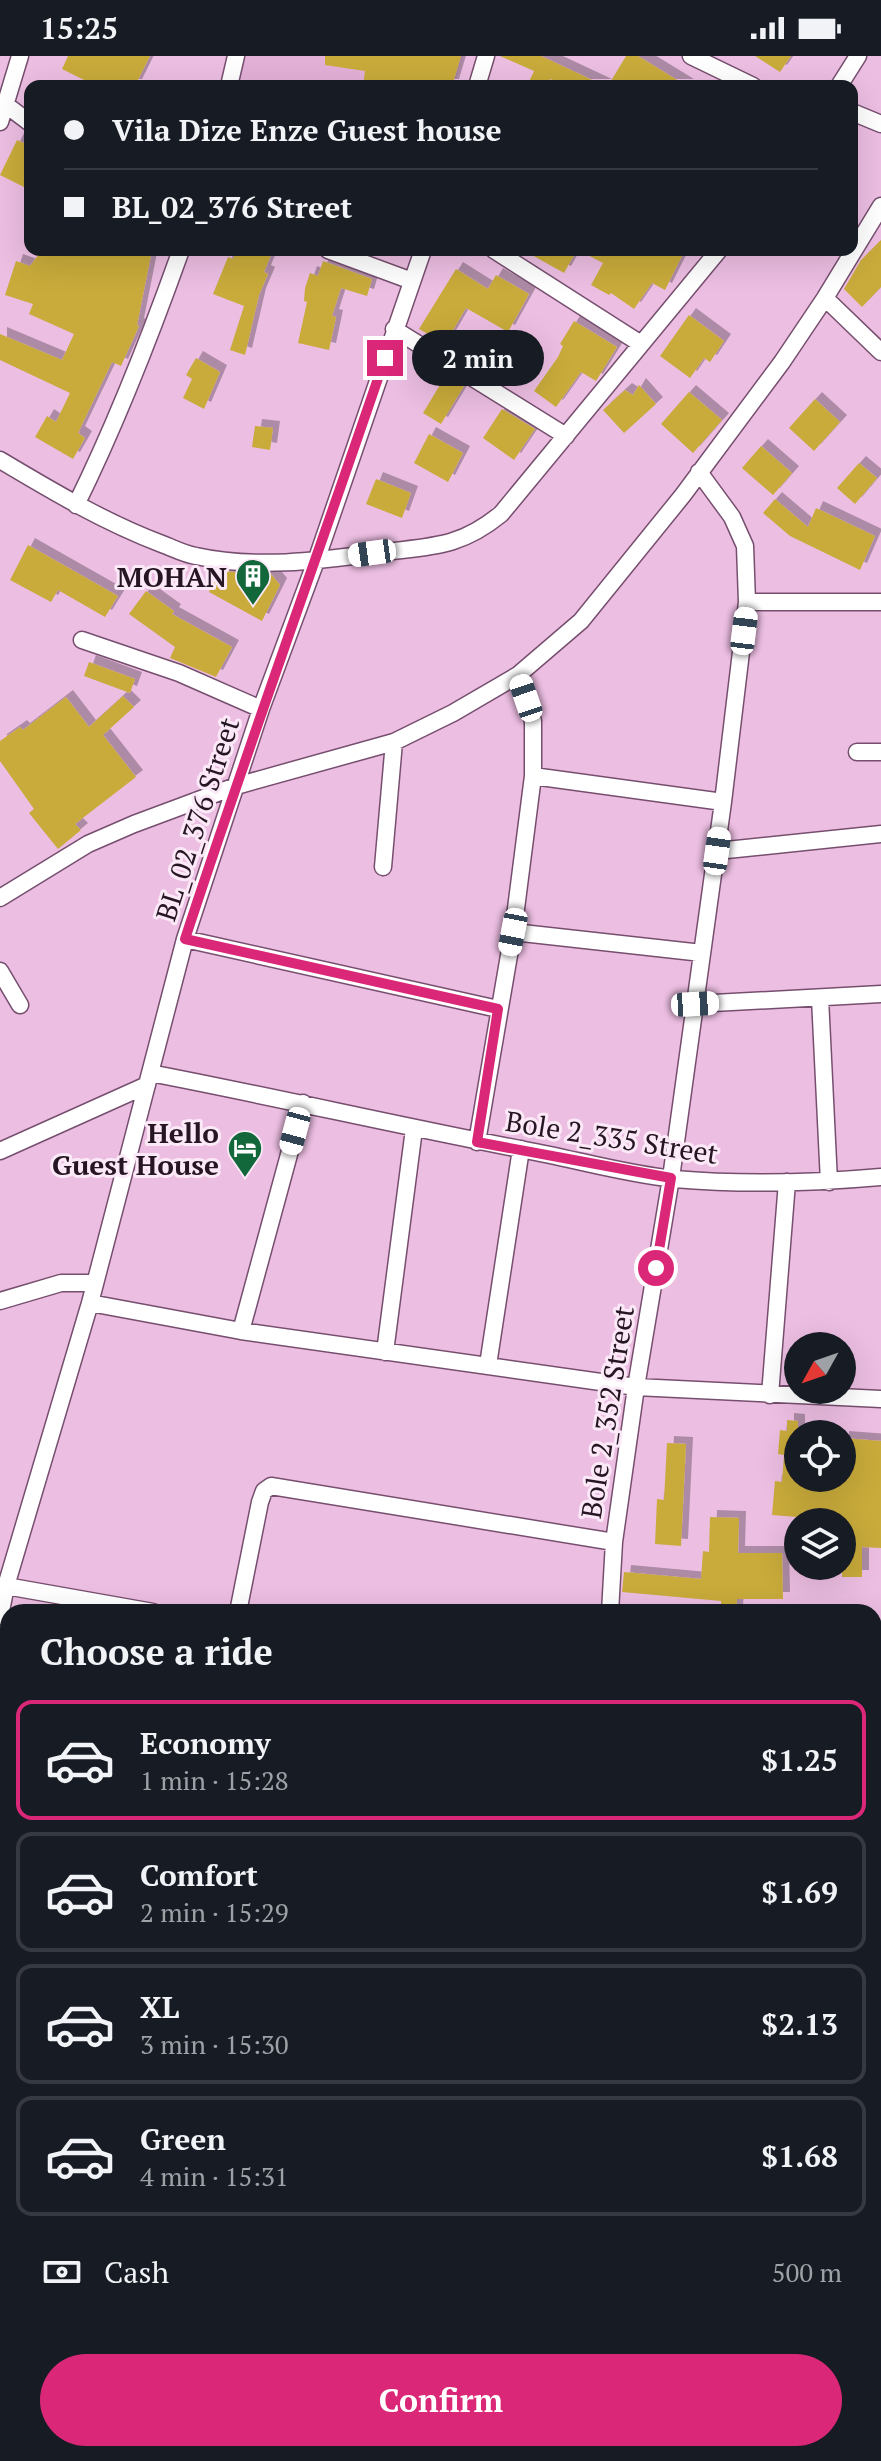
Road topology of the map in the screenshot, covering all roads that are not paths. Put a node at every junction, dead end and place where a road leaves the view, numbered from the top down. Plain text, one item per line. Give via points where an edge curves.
1 (20, 56) edge
2 (236, 56) edge
3 (486, 56) edge
4 (691, 56) edge
5 (858, 56) edge
6 (230, 80) edge
7 (479, 80) edge
8 (741, 80) edge
9 (843, 80) edge
10 (5, 104) junction
11 (858, 114) edge
12 (24, 118) edge
13 (0, 122) edge
14 (881, 124) edge
15 (881, 206) edge
16 (858, 244) edge
17 (179, 256) edge
18 (344, 256) edge
19 (421, 256) edge
20 (503, 256) edge
21 (714, 256) edge
22 (851, 256) edge
23 (412, 281) junction
24 (825, 298) junction
25 (394, 329) junction
26 (641, 344) junction
27 (881, 352) edge
28 (566, 436) junction
29 (0, 460) edge
30 (699, 472) junction
31 (76, 505) junction
32 (316, 561) junction
33 (747, 602) junction
34 (881, 602) edge
35 (82, 640) dead end
36 (518, 675) junction
37 (261, 709) junction
38 (394, 742) junction
39 (857, 752) dead end
40 (881, 752) edge
41 (533, 776) junction
42 (236, 786) junction
43 (723, 802) junction
44 (881, 834) edge
45 (717, 851) junction
46 (383, 867) dead end
47 (0, 898) edge
48 (513, 932) junction
49 (185, 939) junction
50 (702, 953) junction
51 (0, 971) edge
52 (881, 994) edge
53 (820, 998) junction
54 (695, 1004) junction
55 (20, 1005) dead end
56 (498, 1009) junction
57 (148, 1079) junction
58 (303, 1103) junction
59 (414, 1129) junction
60 (477, 1142) junction
61 (521, 1149) junction
62 (0, 1151) edge
63 (881, 1177) edge
64 (671, 1178) junction
65 (787, 1182) junction
66 (829, 1182) junction
67 (95, 1283) junction
68 (0, 1301) edge
69 (90, 1303) junction
70 (241, 1331) junction
71 (385, 1352) junction
72 (488, 1365) junction
73 (636, 1387) junction
74 (770, 1395) junction
75 (881, 1399) edge
76 (614, 1542) junction
77 (6, 1586) junction
78 (2, 1604) edge
79 (108, 1604) edge
80 (240, 1604) edge
81 (610, 1604) edge

1 - 10 street
2 - 6 street
3 - 7 street
4 - 8 street
5 - 9 street
10 - 12 street
10 - 13 street
11 - 14 street
15 - 16 street
17 - 31 street via 138,368
18 - 23 street
19 - 23 street, BL_02_376 Street
20 - 26 street
21 - 26 street
22 - 24 street
23 - 25 street, BL_02_376 Street
24 - 27 street
24 - 30 street
25 - 28 street
25 - 32 street, BL_02_376 Street
26 - 28 street
28 - 32 street via 501,514 480,531 456,542
29 - 31 street
30 - 33 street, Bole 2_352 Street via 732,517 745,546
30 - 36 street via 581,621
31 - 32 street via 194,556 246,563
32 - 37 street, BL_02_376 Street
33 - 34 street
33 - 43 street, Bole 2_352 Street
35 - 37 street via 179,673
36 - 38 street
36 - 41 street via 533,721
37 - 42 street, BL_02_376 Street
38 - 42 street
38 - 46 street
39 - 40 street
41 - 43 street
41 - 48 street
42 - 47 street via 88,844
42 - 49 street, BL_02_376 Street
43 - 45 street, Bole 2_352 Street
44 - 45 street
45 - 50 street, Bole 2_352 Street
48 - 50 street
48 - 56 street
49 - 56 street
49 - 57 street, BL_02_376 Street
50 - 54 street, Bole 2_352 Street
51 - 55 street
52 - 53 street
53 - 54 street
53 - 66 street
54 - 64 street, Bole 2_352 Street
56 - 60 street
57 - 58 street, Bole 2_335 Street
57 - 62 street
57 - 67 street, BL_02_376 Street
58 - 59 street, Bole 2_335 Street
58 - 70 street
59 - 60 street, Bole 2_335 Street
59 - 71 street
60 - 61 street, Bole 2_335 Street
61 - 64 street, Bole 2_335 Street
61 - 72 street
63 - 66 street, Bole 2_335 Street
64 - 65 street, Bole 2_335 Street
64 - 73 street, Bole 2_352 Street
65 - 66 street, Bole 2_335 Street
65 - 74 street
67 - 68 street via 61,1283
67 - 69 street, BL_02_376 Street
69 - 70 street
69 - 77 street, BL_02_376 Street
70 - 71 street
71 - 72 street
72 - 73 street
73 - 74 street
73 - 76 street, Bole 2_352 Street
74 - 75 street
76 - 80 street via 271,1486 260,1502
76 - 81 street, Bole 2_352 Street
77 - 78 street, BL_02_376 Street
77 - 79 street

